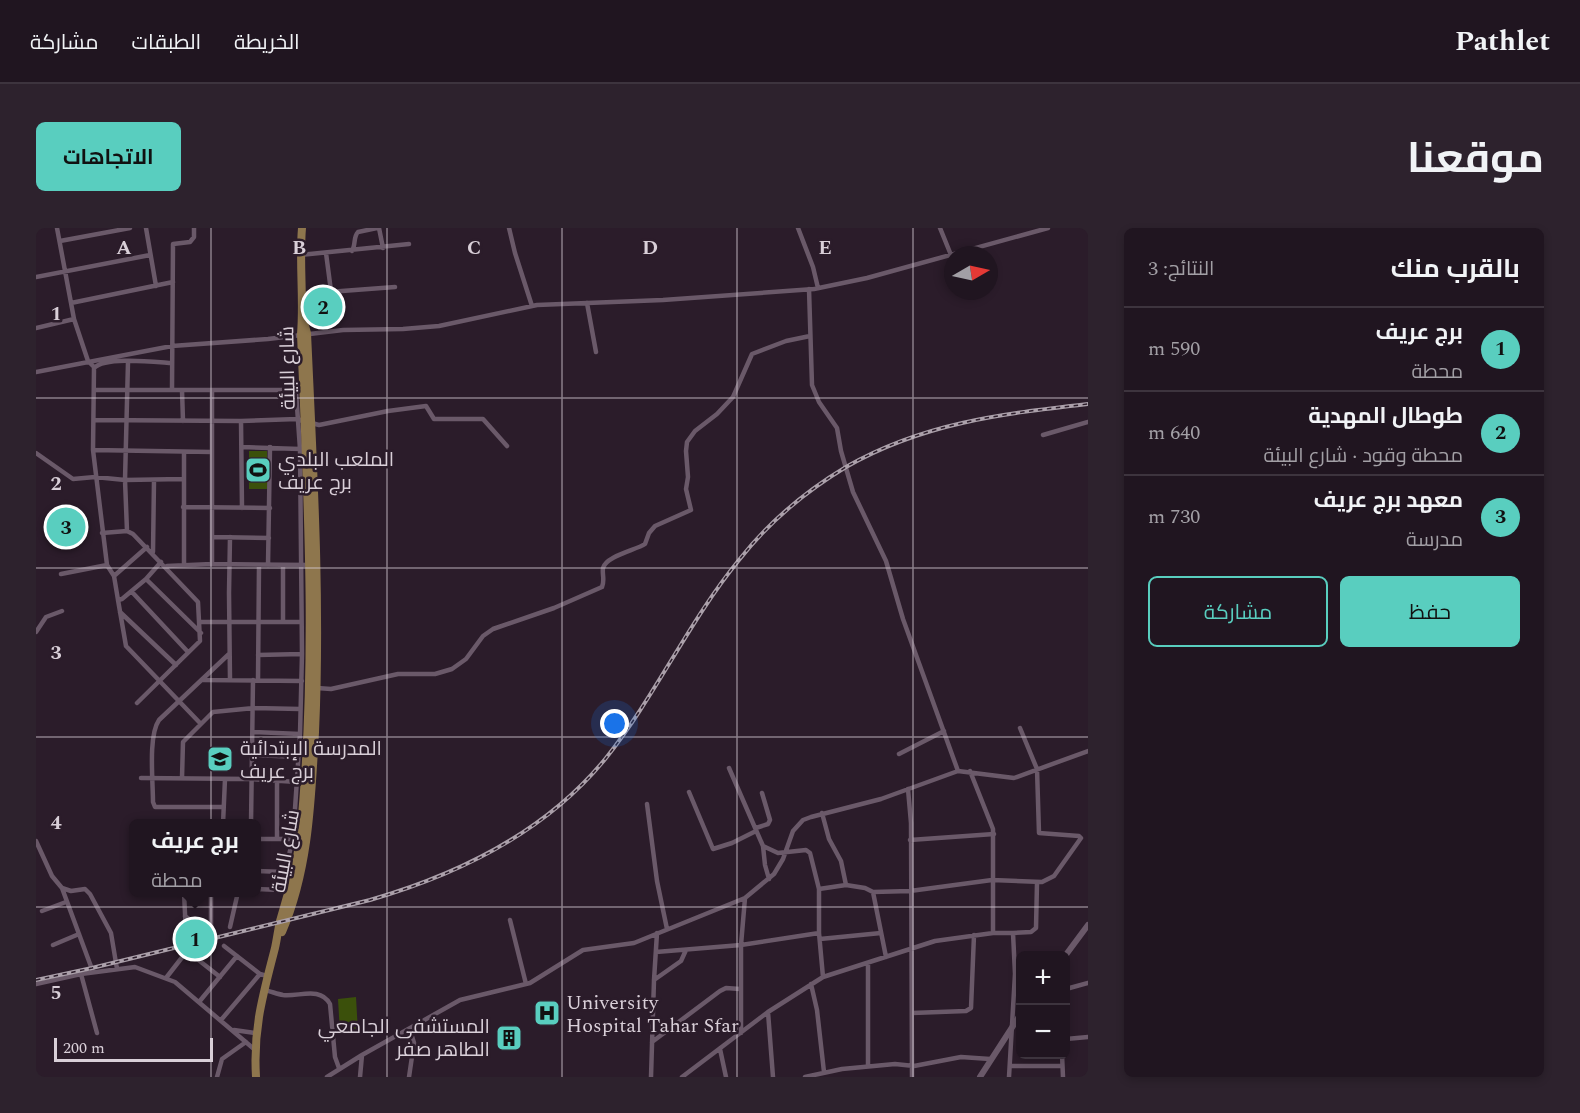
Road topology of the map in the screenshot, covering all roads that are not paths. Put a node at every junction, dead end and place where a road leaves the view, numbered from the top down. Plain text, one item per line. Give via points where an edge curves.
1 (57, 228) edge
2 (130, 228) edge
3 (146, 228) edge
4 (194, 228) edge
5 (302, 228) edge
6 (378, 228) edge
7 (509, 228) edge
8 (798, 228) edge
9 (940, 228) edge
10 (1048, 228) edge
11 (60, 241) junction
12 (409, 244) dead end
13 (947, 246) edge
14 (983, 246) edge
15 (383, 248) junction
16 (352, 251) junction
17 (326, 253) junction
18 (150, 255) junction
19 (300, 255) junction
20 (944, 257) edge
21 (66, 271) junction
22 (36, 277) edge
23 (173, 282) junction
24 (156, 286) junction
25 (395, 286) dead end
26 (818, 288) junction
27 (809, 289) junction
28 (331, 291) junction
29 (302, 294) junction
30 (71, 303) junction
31 (587, 303) junction
32 (532, 306) junction
33 (74, 319) junction
34 (36, 328) edge
35 (304, 334) junction
36 (810, 336) junction
37 (172, 346) junction
38 (596, 352) dead end
39 (88, 361) junction
40 (128, 362) junction
41 (172, 363) junction
42 (94, 367) junction
43 (36, 372) edge
44 (94, 390) junction
45 (127, 390) junction
46 (172, 390) junction
47 (182, 390) junction
48 (212, 391) junction
49 (94, 420) junction
50 (125, 421) junction
51 (183, 421) junction
52 (212, 421) junction
53 (241, 421) junction
54 (304, 421) junction
55 (1088, 422) edge
56 (1043, 435) dead end
57 (507, 446) dead end
58 (242, 447) junction
59 (270, 447) junction
60 (300, 449) junction
61 (93, 450) junction
62 (125, 451) junction
63 (212, 452) junction
64 (36, 453) edge
65 (184, 453) junction
66 (95, 477) junction
67 (183, 479) junction
68 (125, 480) junction
69 (154, 480) junction
70 (183, 507) junction
71 (211, 507) junction
72 (242, 508) junction
73 (270, 508) junction
74 (127, 531) junction
75 (102, 533) junction
76 (212, 537) junction
77 (231, 537) junction
78 (269, 538) junction
79 (147, 548) junction
80 (153, 553) junction
81 (161, 562) junction
82 (212, 564) junction
83 (313, 564) junction
84 (107, 565) junction
85 (183, 565) junction
86 (230, 565) junction
87 (259, 565) junction
88 (268, 565) junction
89 (283, 565) junction
90 (300, 565) junction
91 (166, 566) junction
92 (61, 574) dead end
93 (114, 576) junction
94 (146, 579) junction
95 (132, 592) junction
96 (118, 600) junction
97 (62, 611) dead end
98 (120, 612) junction
99 (301, 621) junction
100 (200, 622) junction
101 (230, 622) junction
102 (258, 622) junction
103 (283, 622) junction
104 (36, 632) edge
105 (201, 633) junction
106 (188, 652) junction
107 (229, 654) junction
108 (302, 654) junction
109 (258, 655) junction
110 (176, 664) junction
111 (159, 680) junction
112 (202, 680) junction
113 (230, 680) junction
114 (256, 680) junction
115 (302, 681) junction
116 (316, 688) junction
117 (180, 702) junction
118 (137, 703) dead end
119 (254, 708) junction
120 (300, 709) junction
121 (200, 723) junction
122 (1020, 728) dead end
123 (944, 731) junction
124 (253, 732) junction
125 (300, 734) junction
126 (1088, 751) edge
127 (899, 754) dead end
128 (253, 755) junction
129 (299, 758) junction
130 (729, 768) dead end
131 (1037, 769) junction
132 (958, 771) junction
133 (970, 771) junction
134 (141, 778) dead end
135 (153, 778) junction
136 (182, 778) junction
137 (225, 779) junction
138 (251, 779) junction
139 (277, 780) junction
140 (297, 782) junction
141 (908, 789) junction
142 (689, 792) dead end
143 (762, 793) dead end
144 (647, 804) dead end
145 (223, 807) junction
146 (822, 813) junction
147 (223, 819) edge
148 (251, 819) edge
149 (756, 829) junction
150 (994, 834) junction
151 (261, 839) edge
152 (277, 839) junction
153 (300, 840) junction
154 (910, 840) junction
155 (36, 841) edge
156 (763, 846) junction
157 (785, 853) junction
158 (261, 871) edge
159 (285, 872) junction
160 (769, 879) junction
161 (992, 880) junction
162 (1037, 883) junction
163 (846, 885) junction
164 (62, 888) junction
165 (261, 889) edge
166 (819, 889) junction
167 (280, 890) junction
168 (290, 891) junction
169 (910, 891) junction
170 (873, 892) junction
171 (184, 897) edge
172 (211, 897) edge
173 (236, 897) edge
174 (745, 898) junction
175 (66, 902) junction
176 (42, 911) dead end
177 (185, 916) junction
178 (510, 920) dead end
179 (1088, 925) edge
180 (230, 927) dead end
181 (667, 929) junction
182 (657, 933) junction
183 (819, 933) junction
184 (881, 933) junction
185 (993, 933) junction
186 (1013, 933) junction
187 (79, 934) junction
188 (186, 935) dead end
189 (974, 935) junction
190 (820, 939) junction
191 (53, 945) dead end
192 (741, 945) junction
193 (224, 946) dead end
194 (276, 946) junction
195 (911, 948) junction
196 (686, 950) junction
197 (1069, 951) edge
198 (656, 952) junction
199 (237, 956) junction
200 (886, 957) junction
201 (868, 963) junction
202 (117, 969) junction
203 (93, 972) junction
204 (81, 974) junction
205 (263, 975) junction
206 (824, 976) junction
207 (220, 977) junction
208 (166, 978) junction
209 (654, 980) junction
210 (1088, 983) edge
211 (36, 984) edge
212 (526, 984) junction
213 (811, 984) junction
214 (1070, 986) edge
215 (740, 989) junction
216 (264, 990) junction
217 (200, 1002) junction
218 (768, 1012) junction
219 (912, 1013) junction
220 (221, 1020) junction
221 (1016, 1021) edge
222 (1010, 1029) junction
223 (234, 1030) junction
224 (410, 1030) junction
225 (98, 1033) dead end
226 (741, 1033) junction
227 (255, 1034) junction
228 (1088, 1037) edge
229 (1070, 1039) edge
230 (246, 1042) junction
231 (652, 1042) junction
232 (254, 1049) junction
233 (720, 1049) junction
234 (362, 1055) junction
235 (990, 1059) junction
236 (1062, 1059) edge
237 (868, 1066) junction
238 (914, 1066) junction
239 (1010, 1066) junction
240 (1062, 1066) junction
241 (339, 1068) junction
242 (842, 1069) junction
243 (824, 1072) junction
244 (217, 1077) edge
245 (256, 1077) edge
246 (327, 1077) edge
247 (360, 1077) edge
248 (409, 1077) edge
249 (651, 1077) edge
250 (682, 1077) edge
251 (726, 1077) edge
252 (773, 1077) edge
253 (805, 1077) edge
254 (843, 1077) edge
255 (912, 1077) edge
256 (980, 1077) edge
257 (1009, 1077) edge
258 (1063, 1077) edge

1 - 11 street
2 - 11 street
3 - 18 street
4 - 23 street via 190,242 173,244
5 - 19 main road, شارع البيئة
6 - 15 street
6 - 16 street via 358,232
7 - 32 street
8 - 26 street
9 - 13 street
10 - 14 street
11 - 21 street
12 - 15 street
15 - 16 street
16 - 17 street
17 - 19 street
17 - 28 street
18 - 21 street
18 - 24 street
19 - 29 main road, شارع البيئة
20 - 26 street
21 - 22 street
21 - 30 street
23 - 24 street
23 - 37 street
24 - 30 street
25 - 28 street
26 - 27 street
27 - 31 street
27 - 36 street
28 - 29 street
29 - 35 main road, شارع البيئة
30 - 33 street
31 - 32 street
31 - 38 street
32 - 35 street via 439,326
33 - 34 street
33 - 39 street
35 - 37 street
35 - 54 main road, شارع البيئة
36 - 116 street via 752,354 733,397 687,441 686,489 691,510 655,526 642,547 606,563 602,587 493,629 452,669 435,674 398,674 331,689
36 - 123 street via 812,385 837,428 853,492 886,561
37 - 39 street
37 - 41 street
39 - 42 street
39 - 43 street
40 - 41 street
40 - 42 street
40 - 45 street
41 - 46 street
42 - 44 street
44 - 45 street
44 - 49 street
45 - 46 street
45 - 50 street
46 - 47 street
47 - 48 street
47 - 51 street
48 - 52 street
48 - 54 street via 294,390
49 - 50 street
49 - 61 street
50 - 51 street
50 - 62 street
51 - 52 street
52 - 53 street
52 - 63 street
53 - 54 street
53 - 58 street
54 - 57 street via 319,425 426,406 434,419 483,418
54 - 60 street
54 - 83 main road, شارع البيئة
55 - 56 street
58 - 59 street
58 - 72 street
59 - 60 street
59 - 73 street
60 - 90 street
61 - 62 street
61 - 66 street
62 - 65 street
62 - 68 street
63 - 65 street
63 - 71 street
64 - 66 street via 71,478
65 - 67 street
66 - 68 street
66 - 75 street
67 - 69 street
67 - 70 street
68 - 69 street
68 - 74 street
69 - 80 street
70 - 71 street
70 - 85 street
71 - 72 street
71 - 76 street
72 - 73 street
73 - 78 street
74 - 75 street
74 - 79 street
75 - 84 street
76 - 77 street
76 - 82 street
77 - 78 street
77 - 86 street
78 - 88 street
79 - 80 street
79 - 93 street
80 - 81 street
81 - 91 street
81 - 94 street
82 - 85 street
82 - 86 street
83 - 90 street
83 - 116 main road, شارع البيئة
83 - 153 main road, شارع البيئة
84 - 92 street
84 - 93 street
85 - 91 street
86 - 87 street
86 - 101 street
87 - 88 street
87 - 102 street
88 - 89 street
89 - 90 street
89 - 103 street
90 - 99 street
91 - 100 street via 198,602
93 - 96 street
94 - 95 street
94 - 105 street
95 - 96 street
95 - 106 street
96 - 98 street
97 - 104 street via 46,617
98 - 110 street
98 - 111 street via 126,646
99 - 103 street
99 - 108 street
100 - 101 street
100 - 105 street
101 - 102 street
101 - 107 street
102 - 103 street
102 - 109 street
105 - 106 street via 200,641
106 - 110 street
107 - 112 street
107 - 113 street
108 - 109 street
108 - 115 street
109 - 114 street
110 - 111 street
111 - 117 street
111 - 118 street
112 - 113 street
112 - 117 street
113 - 114 street
114 - 115 street
114 - 119 street
115 - 120 street
116 - 153 main road, شارع البيئة
117 - 121 street
117 - 135 street via 156,725
119 - 120 street
119 - 121 street via 216,710
119 - 124 street
120 - 125 street
121 - 136 street via 183,742
122 - 131 street
123 - 127 street
123 - 132 street
124 - 125 street
124 - 128 street
125 - 129 street
126 - 131 street
128 - 129 street
128 - 138 street
129 - 140 street
130 - 149 street
131 - 133 street via 1014,778
131 - 162 street via 1039,833 1081,838 1054,876
132 - 133 street
132 - 141 street
133 - 150 street
134 - 135 street
135 - 136 street
135 - 145 street via 155,807
136 - 137 street
137 - 138 street
137 - 145 street
138 - 139 street
138 - 148 street
139 - 140 street
139 - 152 street
140 - 153 street
141 - 146 street
141 - 154 street
142 - 149 street via 713,849
143 - 149 street via 770,820
144 - 181 street
145 - 147 street
146 - 157 street via 797,825
146 - 163 street
149 - 156 street
150 - 154 street
150 - 161 street
151 - 152 street
152 - 153 street
153 - 159 street
153 - 168 main road, شارع البيئة
153 - 194 main road, شارع البيئة via 298,887
154 - 169 street
155 - 164 street
156 - 157 street
156 - 160 street
157 - 160 street
157 - 166 street via 809,851
158 - 159 street
159 - 167 street
160 - 174 street
161 - 162 street
161 - 169 street
161 - 185 street
162 - 186 street via 1036,928
163 - 166 street
163 - 170 street
164 - 175 street
164 - 202 street via 85,889 90,894 111,933
165 - 167 street
166 - 183 street
167 - 168 street
168 - 194 main road, شارع البيئة
169 - 170 street
169 - 195 street
170 - 184 street
171 - 177 street
172 - 177 street via 211,932
173 - 180 street
174 - 181 street
174 - 192 street
175 - 176 street
175 - 187 street
177 - 188 street
178 - 212 street
179 - 197 street
181 - 182 street
182 - 198 street
182 - 212 street via 634,943 583,950
183 - 190 street
183 - 192 street
184 - 190 street
184 - 200 street
185 - 186 street
185 - 189 street
186 - 222 street via 1015,974
187 - 191 street
187 - 203 street
189 - 195 street
189 - 219 street via 971,1008
190 - 206 street
192 - 196 street
192 - 215 street
193 - 199 street
194 - 205 main road, شارع البيئة
195 - 200 street
195 - 219 street
196 - 198 street
196 - 209 street via 681,961
198 - 209 street
199 - 205 street
199 - 207 street
200 - 201 street
201 - 206 street
201 - 237 street
202 - 203 street
202 - 208 street via 135,967
203 - 204 street
204 - 211 street
204 - 225 street
205 - 216 main road, شارع البيئة
205 - 220 street
206 - 213 street
207 - 208 street via 187,951
207 - 217 street
208 - 217 street
209 - 231 street
210 - 214 street
212 - 224 street via 467,997
213 - 218 street
213 - 243 street
215 - 226 street
215 - 231 street via 720,991
216 - 227 main road, شارع البيئة
216 - 241 street via 284,995 315,994 327,999
217 - 220 street
218 - 226 street
218 - 252 street
219 - 238 street
220 - 223 street
221 - 222 street
222 - 235 street
222 - 239 street
223 - 227 street
223 - 230 street
224 - 234 street
224 - 248 street via 414,1043
226 - 233 street
227 - 232 main road, شارع البيئة
228 - 229 street
230 - 232 street
230 - 244 street via 222,1059
231 - 249 street
232 - 245 main road, شارع البيئة
233 - 250 street
233 - 251 street
234 - 241 street
234 - 247 street
235 - 238 street via 961,1057
235 - 256 street
236 - 240 street
237 - 238 street
237 - 242 street
238 - 255 street
239 - 240 street
239 - 257 street
240 - 258 street
241 - 246 street
242 - 243 street
242 - 254 street
243 - 253 street

